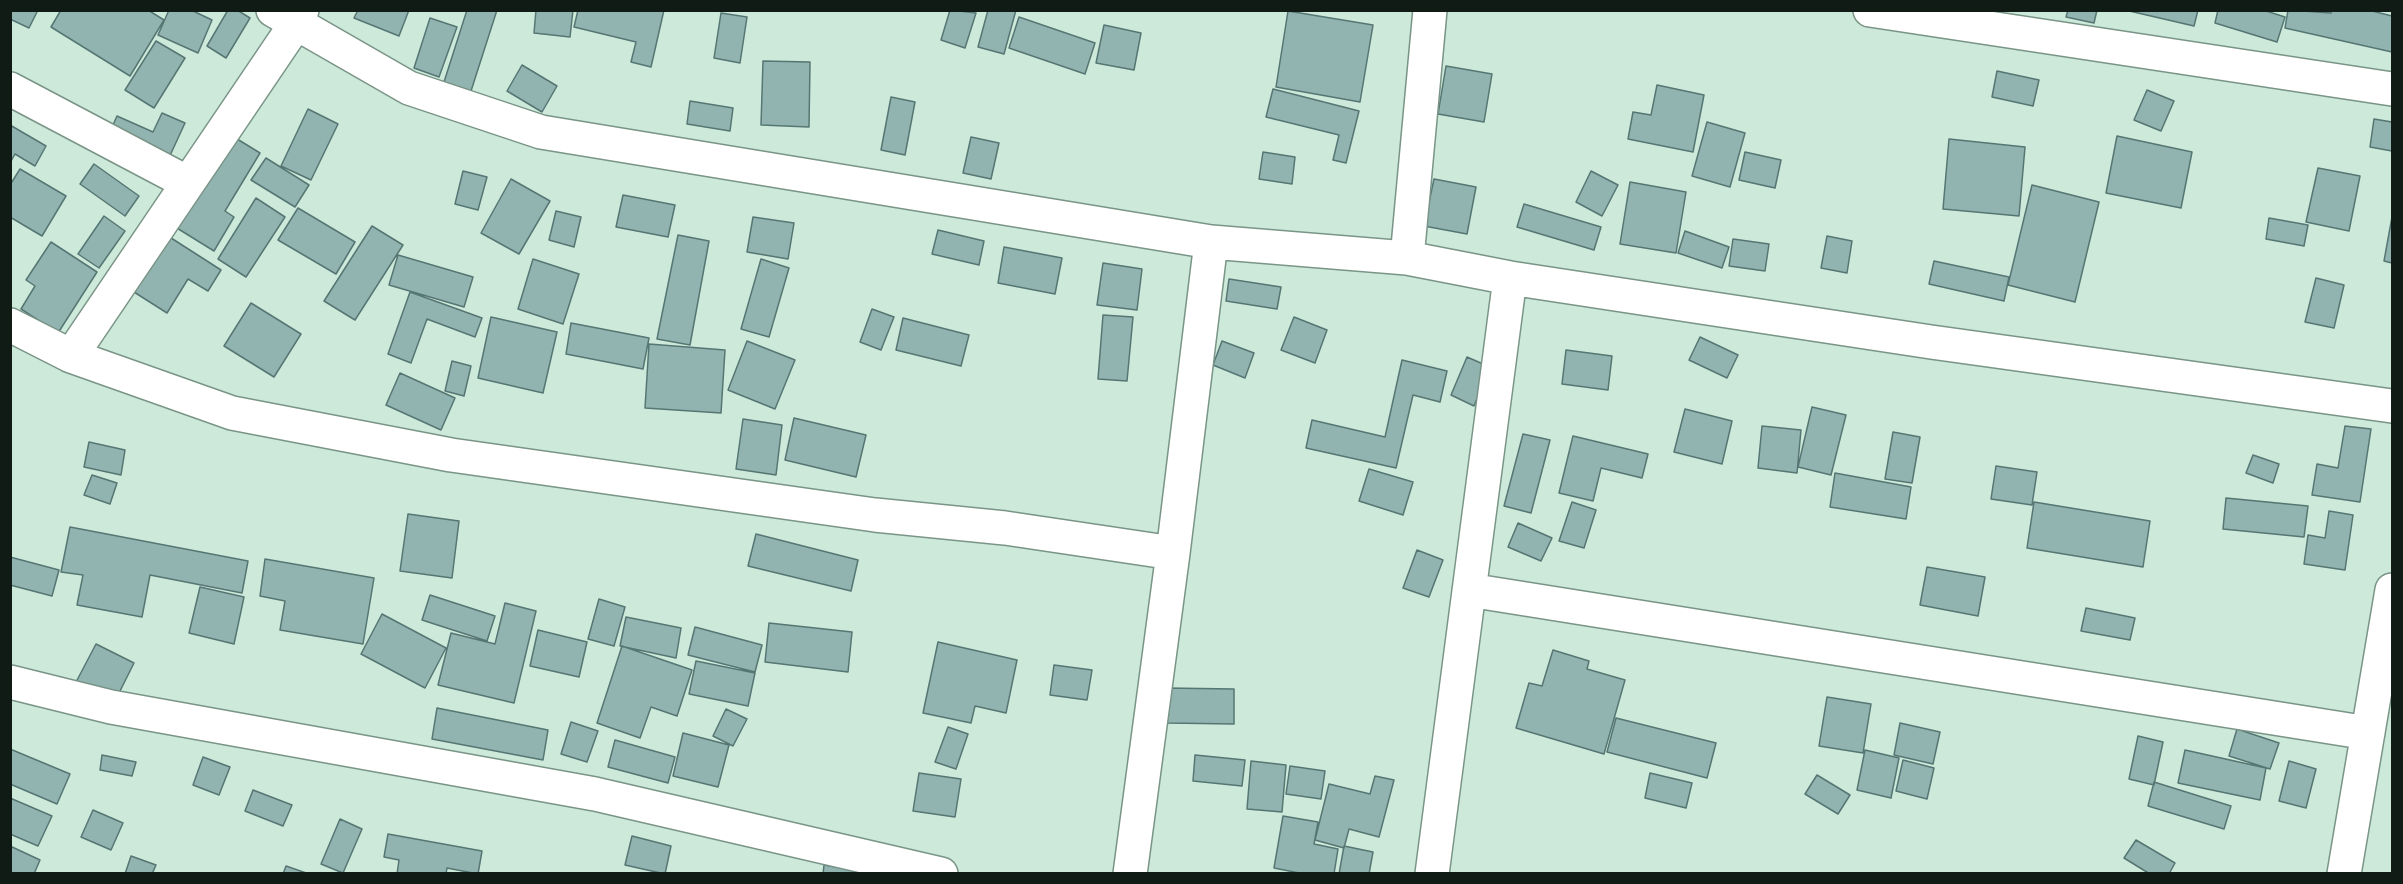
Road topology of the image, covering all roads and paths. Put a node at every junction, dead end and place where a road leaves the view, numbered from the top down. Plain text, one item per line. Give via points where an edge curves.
1 (1430, 10) edge
2 (1870, 10) edge
3 (290, 15) edge
4 (2392, 89) edge
5 (10, 90) edge
6 (188, 183) junction
7 (1211, 242) junction
8 (1407, 258) junction
9 (1510, 278) junction
10 (10, 325) edge
11 (71, 356) junction
12 (2392, 406) edge
13 (1173, 553) junction
14 (1469, 590) junction
15 (2392, 590) edge
16 (10, 682) edge
17 (2368, 733) junction
18 (941, 873) edge
19 (1130, 873) edge
20 (1432, 873) edge
21 (2344, 873) edge

1 - 8 street
2 - 4 street
3 - 6 street
3 - 7 street via 409,88 541,132
5 - 6 street
6 - 11 street
7 - 8 street
7 - 13 street
8 - 9 street
9 - 12 street
9 - 14 street
10 - 11 street
11 - 13 street via 232,413 451,455
13 - 19 street
14 - 17 street
14 - 20 street
15 - 17 street
16 - 18 street via 111,707 595,794
17 - 21 street

